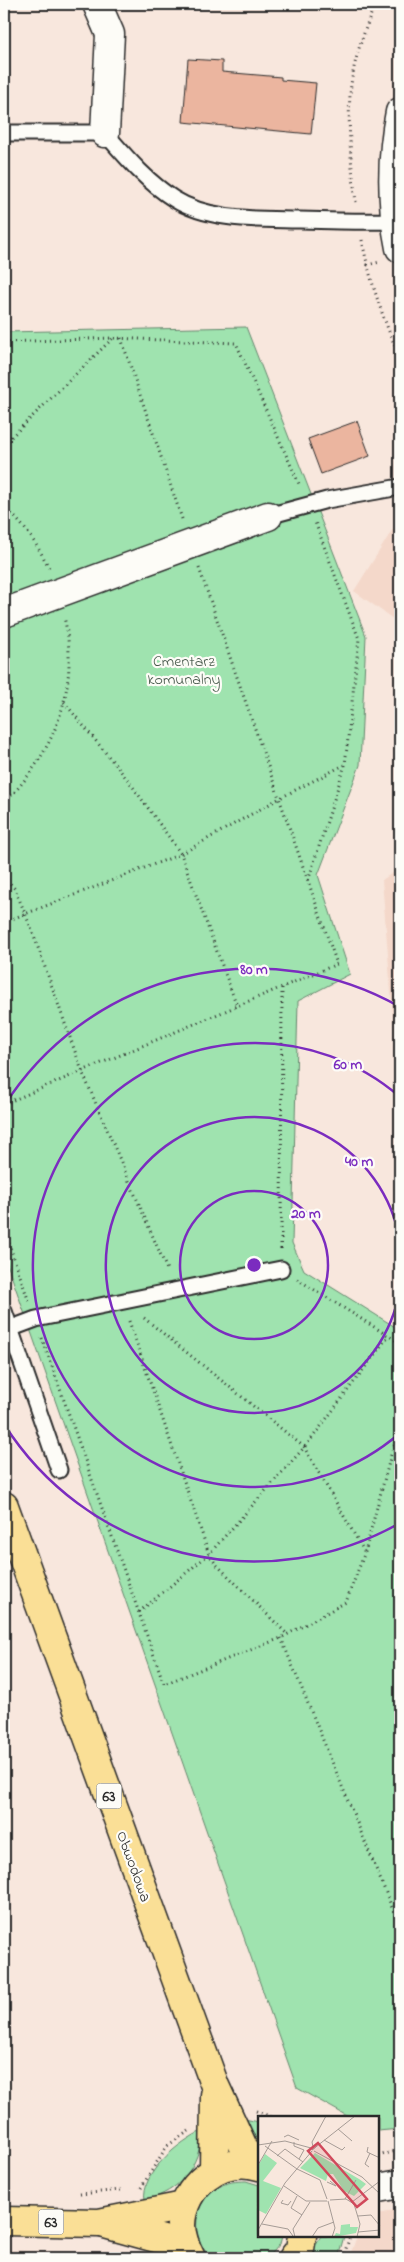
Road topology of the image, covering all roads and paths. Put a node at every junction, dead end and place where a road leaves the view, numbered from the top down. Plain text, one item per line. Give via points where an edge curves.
1 (97, 4) edge
2 (376, 4) edge
3 (400, 112) edge
4 (105, 133) junction
5 (4, 134) edge
6 (397, 221) junction
7 (359, 222) junction
8 (400, 248) edge
9 (113, 338) junction
10 (120, 338) junction
11 (4, 342) edge
12 (400, 358) edge
13 (4, 444) edge
14 (400, 487) edge
15 (308, 504) junction
16 (4, 507) edge
17 (268, 516) joint
18 (191, 544) junction
19 (58, 593) junction
20 (4, 613) edge
21 (64, 702) junction
22 (345, 765) junction
23 (280, 798) junction
24 (4, 803) edge
25 (181, 854) junction
26 (4, 876) edge
27 (308, 881) junction
28 (26, 914) junction
29 (4, 922) edge
30 (282, 987) junction
31 (237, 1006) junction
32 (82, 1071) junction
33 (4, 1104) edge
34 (4, 1230) edge
35 (281, 1269) junction
36 (176, 1290) junction
37 (123, 1301) junction
38 (4, 1311) edge
39 (36, 1319) junction
40 (7, 1330) edge
41 (390, 1334) junction
42 (400, 1343) edge
43 (400, 1422) edge
44 (304, 1447) junction
45 (58, 1470) dead end
46 (4, 1506) edge
47 (365, 1552) junction
48 (209, 1554) junction
49 (139, 1612) junction
50 (287, 1635) junction
51 (281, 1638) junction
52 (400, 1927) edge
53 (215, 2086) junction
54 (400, 2150) edge
55 (379, 2156) edge
56 (255, 2165) edge
57 (214, 2170) junction
58 (400, 2184) edge
59 (379, 2188) edge
60 (184, 2206) junction
61 (4, 2221) edge
62 (99, 2222) junction
63 (302, 2237) edge
64 (350, 2237) edge
65 (188, 2252) edge
66 (293, 2258) edge
67 (342, 2258) edge

1 - 4 street via 110,34
2 - 7 path via 368,20 352,78 352,172
3 - 6 street via 394,168
4 - 5 lane
4 - 7 lane via 134,167 175,200 204,212 251,219
6 - 7 lane
6 - 8 street
7 - 12 path via 367,265 383,319
9 - 10 path
9 - 11 path
9 - 13 path
10 - 15 path via 236,343
10 - 18 path
14 - 15 lane
15 - 17 lane
15 - 22 path via 359,639
16 - 19 path via 38,545
17 - 18 street
18 - 19 street
18 - 23 path
19 - 20 street
19 - 21 path via 68,654
21 - 24 path via 43,757
21 - 25 path via 128,780
22 - 23 path
22 - 27 path
23 - 25 path
23 - 27 path
25 - 28 path
25 - 31 path
26 - 28 path via 15,889
27 - 30 path via 336,964
28 - 29 path
28 - 32 path
30 - 31 path
30 - 35 path
31 - 32 path
32 - 33 path
32 - 36 path
34 - 39 path
35 - 36 lane
35 - 41 path
36 - 37 lane
37 - 39 lane
37 - 44 path
37 - 48 path
38 - 40 lane
39 - 40 lane
39 - 49 path
40 - 45 lane
41 - 42 path
41 - 44 path
43 - 47 path
44 - 47 path
44 - 48 path
46 - 53 main road, Obwodowa / 63
47 - 50 path via 346,1602
48 - 49 path
48 - 50 path
49 - 51 path via 164,1684
50 - 51 path
51 - 52 path
53 - 56 main road, Obwodowa / 63
53 - 57 main road, Obwodowa / 63
54 - 55 path
56 - 57 main road via 232,2164
57 - 60 main road via 196,2186
58 - 59 street
60 - 62 main road, 63
60 - 65 main road via 181,2226
61 - 62 main road, 63
62 - 65 main road, 63
63 - 66 main road via 300,2249
64 - 67 path

